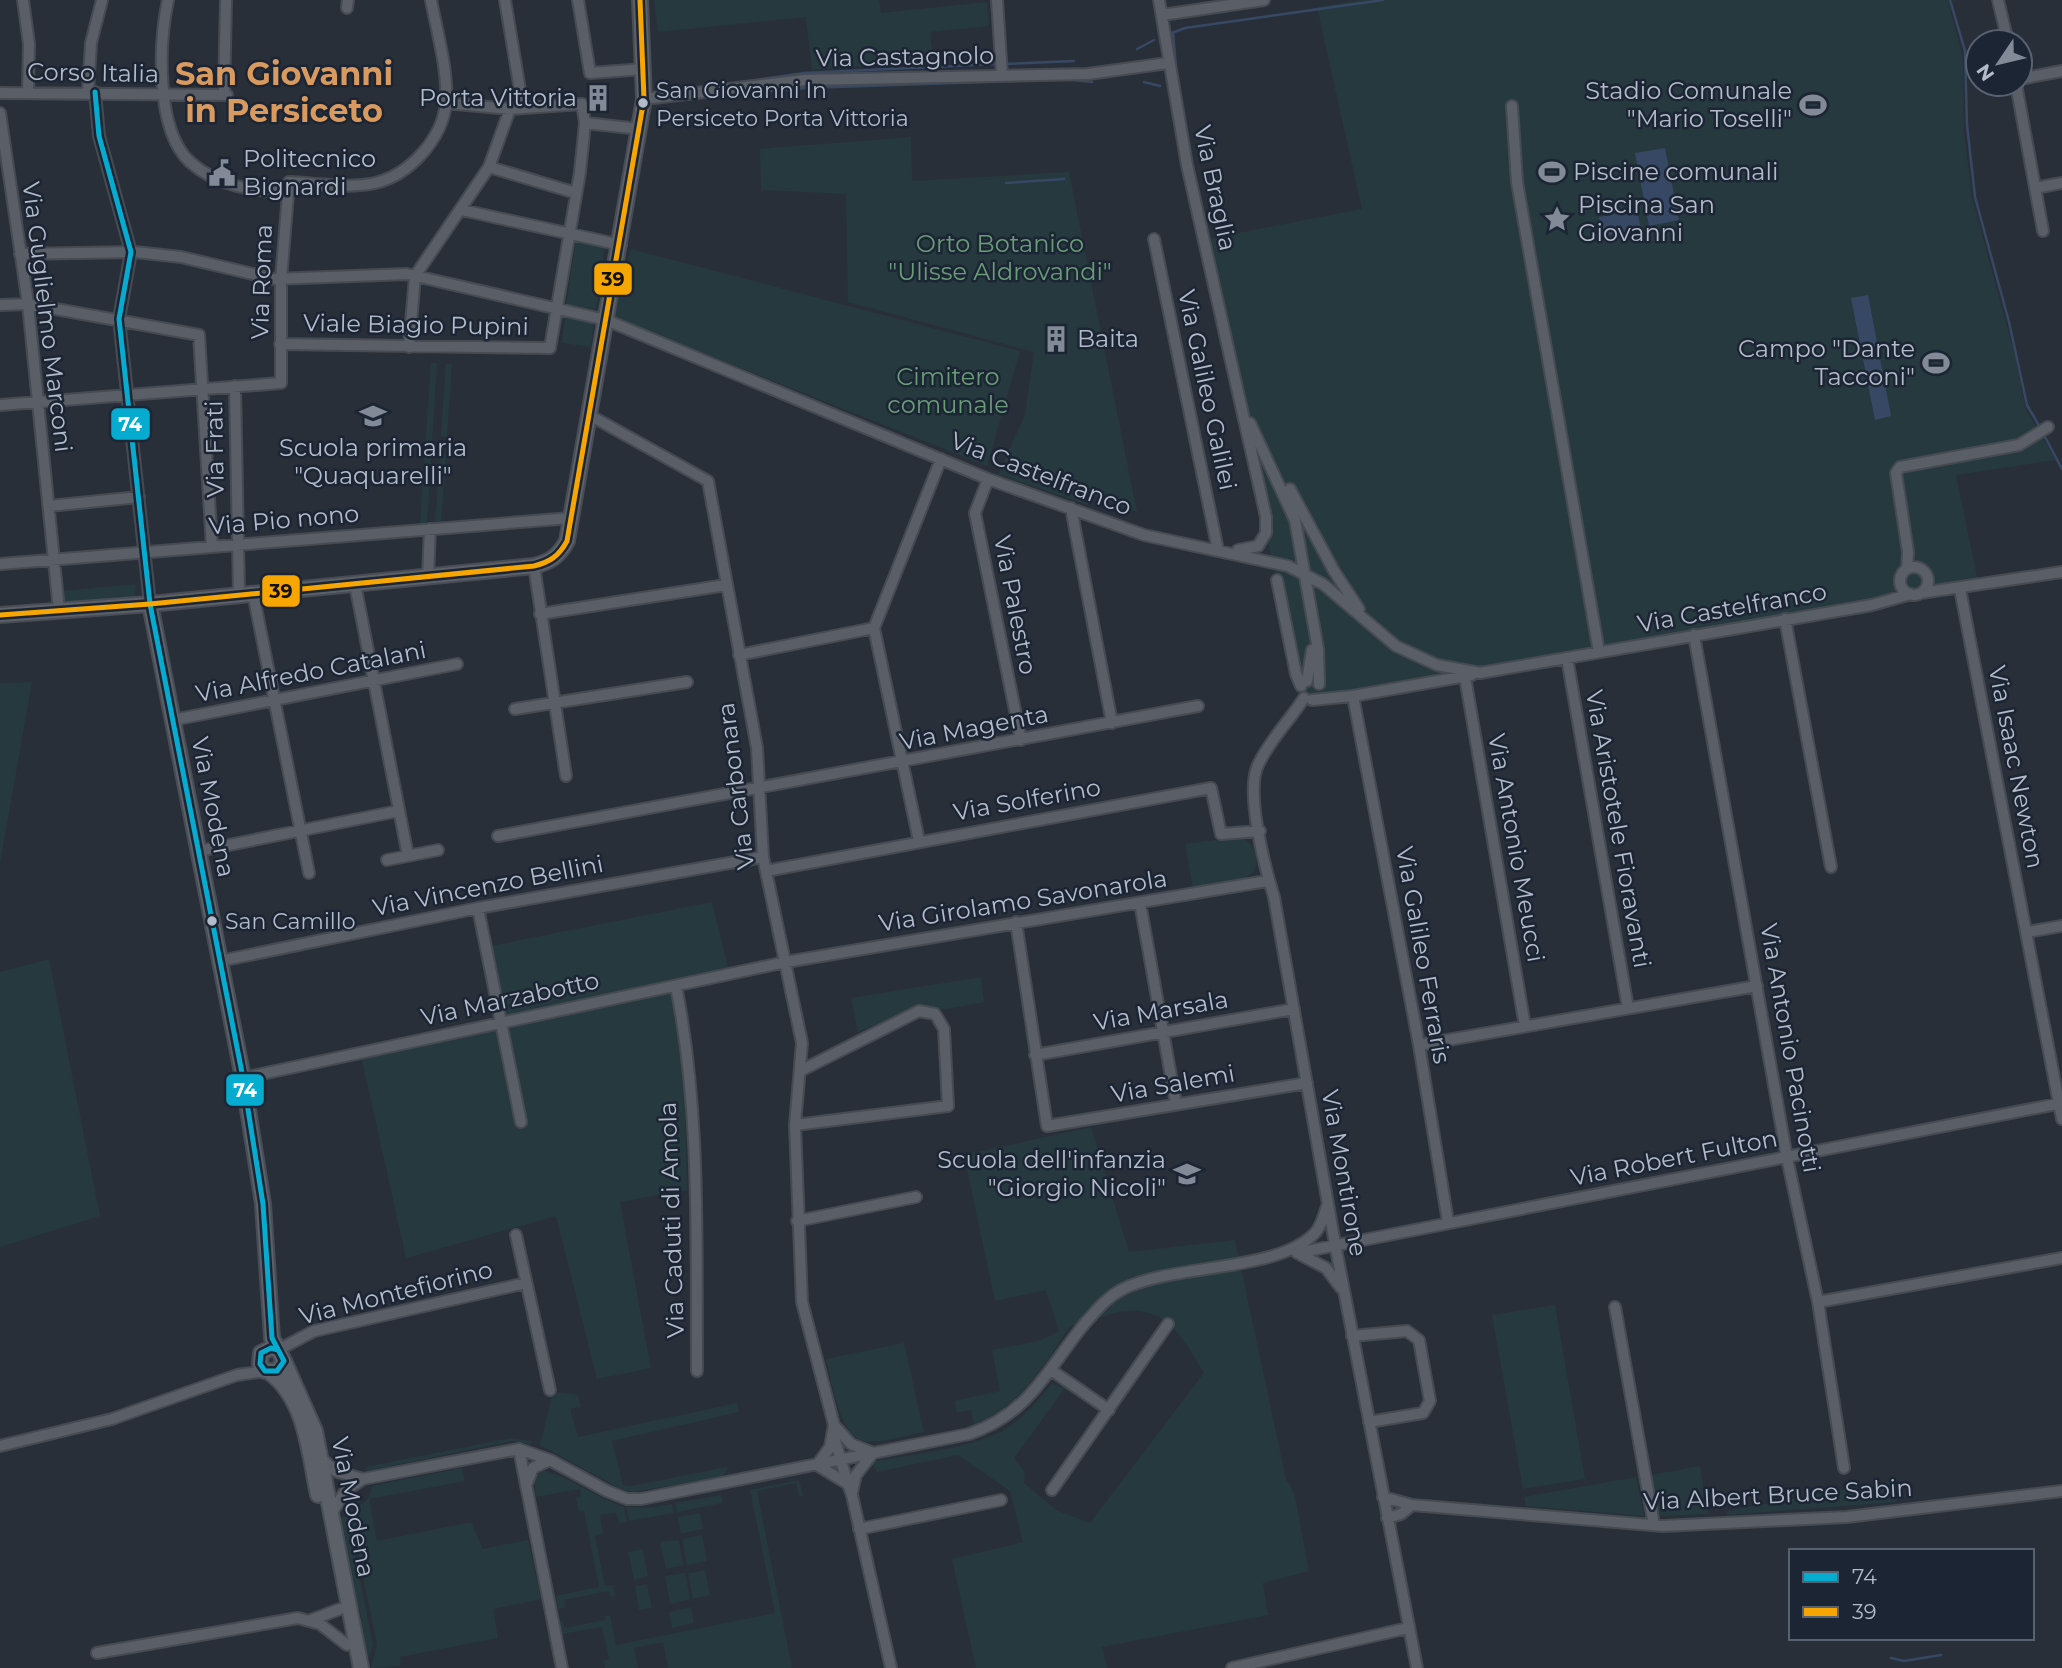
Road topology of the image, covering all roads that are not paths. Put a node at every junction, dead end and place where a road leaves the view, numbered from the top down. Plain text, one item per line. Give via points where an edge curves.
1 (23, 0) edge
2 (102, 0) edge
3 (168, 0) edge
4 (226, 0) edge
5 (431, 0) edge
6 (505, 0) edge
7 (578, 0) edge
8 (640, 0) edge
9 (997, 0) edge
10 (1159, 0) edge
11 (1264, 0) edge
12 (1998, 0) edge
13 (1162, 15) junction
14 (2005, 28) edge
15 (1168, 63) junction
16 (1002, 68) junction
17 (644, 69) junction
18 (2062, 71) edge
19 (2034, 76) edge
20 (92, 92) junction
21 (0, 93) edge
22 (28, 93) junction
23 (163, 94) junction
24 (2019, 98) edge
25 (644, 99) junction
26 (446, 103) junction
27 (1512, 106) dead end
28 (510, 108) junction
29 (523, 108) junction
30 (0, 113) edge
31 (585, 123) junction
32 (640, 129) junction
33 (489, 167) junction
34 (2062, 183) edge
35 (288, 188) junction
36 (2035, 188) junction
37 (576, 193) junction
38 (462, 210) junction
39 (2043, 232) dead end
40 (569, 235) junction
41 (1154, 239) dead end
42 (621, 245) junction
43 (131, 252) junction
44 (20, 254) junction
45 (415, 276) junction
46 (281, 279) junction
47 (28, 304) junction
48 (0, 305) edge
49 (559, 310) junction
50 (119, 319) junction
51 (606, 320) junction
52 (280, 344) junction
53 (409, 347) junction
54 (1237, 384) junction
55 (235, 386) junction
56 (200, 388) junction
57 (128, 394) junction
58 (39, 402) junction
59 (0, 405) edge
60 (590, 415) junction
61 (2048, 427) dead end
62 (942, 459) junction
63 (988, 479) junction
64 (139, 497) junction
65 (49, 506) junction
66 (1071, 508) junction
67 (571, 518) junction
68 (430, 529) junction
69 (238, 545) junction
70 (212, 547) junction
71 (1221, 550) junction
72 (145, 553) junction
73 (54, 562) junction
74 (0, 564) edge
75 (534, 566) junction
76 (1912, 569) junction
77 (2062, 572) edge
78 (1306, 574) junction
79 (428, 577) junction
80 (1277, 580) dead end
81 (1928, 581) junction
82 (1900, 583) junction
83 (355, 584) junction
84 (726, 585) junction
85 (1960, 589) junction
86 (246, 594) junction
87 (1916, 594) junction
88 (150, 604) junction
89 (1872, 605) junction
90 (59, 610) junction
91 (540, 614) junction
92 (0, 615) edge
93 (1785, 619) junction
94 (1314, 626) junction
95 (874, 628) junction
96 (1377, 631) junction
97 (1694, 635) junction
98 (1599, 652) junction
99 (739, 655) junction
100 (1567, 658) junction
101 (457, 664) dead end
102 (1480, 673) junction
103 (1465, 677) junction
104 (374, 682) junction
105 (687, 682) dead end
106 (1304, 683) junction
107 (1319, 684) junction
108 (1353, 696) junction
109 (275, 699) junction
110 (1308, 699) junction
111 (554, 703) junction
112 (1198, 706) dead end
113 (515, 709) dead end
114 (173, 720) junction
115 (1112, 723) junction
116 (1021, 740) junction
117 (902, 763) junction
118 (566, 776) dead end
119 (759, 789) junction
120 (398, 811) junction
121 (300, 829) junction
122 (1260, 831) junction
123 (498, 836) dead end
124 (919, 841) junction
125 (438, 850) dead end
126 (198, 851) junction
127 (408, 856) junction
128 (764, 857) junction
129 (387, 860) dead end
130 (1831, 867) dead end
131 (766, 871) junction
132 (309, 873) dead end
133 (1267, 881) junction
134 (1140, 903) junction
135 (478, 908) junction
136 (1016, 922) junction
137 (2062, 926) edge
138 (2027, 932) junction
139 (220, 961) junction
140 (786, 962) junction
141 (676, 986) junction
142 (1757, 986) junction
143 (1628, 1008) junction
144 (1294, 1009) junction
145 (499, 1023) junction
146 (1525, 1026) junction
147 (1165, 1031) junction
148 (1419, 1045) junction
149 (1035, 1055) junction
150 (802, 1070) junction
151 (243, 1078) junction
152 (1307, 1083) junction
153 (2061, 1103) edge
154 (1177, 1104) junction
155 (2062, 1119) edge
156 (521, 1122) dead end
157 (794, 1125) junction
158 (1787, 1158) junction
159 (916, 1198) dead end
160 (1328, 1204) junction
161 (797, 1221) junction
162 (1448, 1223) junction
163 (516, 1235) dead end
164 (1335, 1244) junction
165 (1294, 1250) junction
166 (2062, 1258) edge
167 (526, 1283) junction
168 (1343, 1291) junction
169 (1818, 1302) junction
170 (1615, 1307) dead end
171 (1168, 1324) dead end
172 (1352, 1336) junction
173 (271, 1354) junction
174 (1051, 1370) junction
175 (697, 1371) dead end
176 (262, 1372) junction
177 (237, 1375) junction
178 (550, 1390) dead end
179 (1109, 1410) junction
180 (1369, 1422) junction
181 (836, 1431) junction
182 (0, 1446) edge
183 (515, 1450) junction
184 (873, 1453) junction
185 (321, 1458) junction
186 (845, 1459) junction
187 (550, 1460) junction
188 (817, 1465) junction
189 (1844, 1468) dead end
190 (349, 1481) junction
191 (851, 1486) junction
192 (321, 1488) junction
193 (526, 1489) junction
194 (1052, 1490) dead end
195 (2062, 1491) edge
196 (1383, 1497) junction
197 (1001, 1500) dead end
198 (1412, 1505) junction
199 (331, 1514) junction
200 (1387, 1518) junction
201 (1654, 1525) junction
202 (859, 1529) junction
203 (340, 1609) junction
204 (312, 1620) junction
205 (1409, 1628) junction
206 (347, 1645) junction
207 (97, 1653) dead end
208 (352, 1668) edge
209 (360, 1668) edge
210 (562, 1668) edge
211 (891, 1668) edge
212 (1232, 1668) edge
213 (1417, 1668) edge

1 - 22 street via 29,44
2 - 20 street via 91,43
3 - 23 street via 162,37
4 - 23 street, Corso Italia via 225,95
5 - 26 street
6 - 29 street
7 - 17 street via 590,73
8 - 17 main road
9 - 16 street
10 - 13 street, Via Braglia
11 - 13 street
12 - 14 street
13 - 15 street, Via Braglia
15 - 16 street, Via Castagnolo via 1088,74
15 - 54 street, Via Braglia
16 - 25 street, Via Castagnolo via 805,80
17 - 25 main road
18 - 19 street
20 - 22 street, Corso Italia
20 - 23 street, Corso Italia
20 - 43 street via 99,136
21 - 22 street, Corso Italia
23 - 35 street via 176,142 190,162 241,189
24 - 36 street
25 - 32 main road
26 - 28 street
26 - 35 street via 439,125 414,162 397,176 370,184
27 - 98 street via 1517,182
28 - 29 street
28 - 33 street
29 - 31 street via 582,104
30 - 44 street, Via Guglielmo Marconi
31 - 32 street
31 - 37 street
32 - 42 main road
33 - 37 street
33 - 38 street
34 - 36 street
35 - 46 street, Via Roma
36 - 39 street
37 - 40 street
38 - 40 street
38 - 45 street
40 - 42 street
40 - 49 street
41 - 71 street, Via Galileo Galilei
42 - 51 main road
43 - 44 street, Via Castelfranco
43 - 46 street, Via Castelfranco via 181,257
43 - 50 street
44 - 47 street, Via Guglielmo Marconi
45 - 46 street, Via Castelfranco
45 - 49 street, Via Castelfranco
45 - 53 street
46 - 52 street, Via Roma
47 - 48 street
47 - 50 street
47 - 58 street, Via Guglielmo Marconi
49 - 51 street, Via Castelfranco
49 - 53 street, Viale Biagio Pupini via 550,348
50 - 56 street via 199,335
50 - 57 street
51 - 60 main road
51 - 62 street, Via Castelfranco
52 - 53 street, Viale Biagio Pupini
52 - 55 street, Via Roma via 281,383
54 - 71 street, Via Braglia via 1266,533 1258,546
54 - 78 street, Via Braglia via 1251,425 1291,506
54 - 96 street, Via Castelfranco via 1339,579
55 - 56 street
55 - 69 street, Via Frati
56 - 57 street
56 - 70 street
57 - 58 street
57 - 64 street
58 - 59 street
58 - 65 street, Via Guglielmo Marconi
60 - 67 main road
60 - 84 street, Via Carbonara via 708,481
61 - 76 street via 2019,445 1900,467 1896,473
62 - 63 street, Via Castelfranco
62 - 95 street
63 - 66 street, Via Castelfranco
63 - 116 street, Via Palestro via 975,513
64 - 65 street
64 - 72 street
65 - 73 street, Via Guglielmo Marconi
66 - 71 street, Via Castelfranco via 1144,535
66 - 115 street
67 - 68 street, Via Pio nono
67 - 75 main road via 561,553
68 - 69 street, Via Pio nono
68 - 79 street
69 - 70 street, Via Pio nono
69 - 86 street, Via Frati
70 - 72 street, Via Pio nono
71 - 78 street, Via Castelfranco
72 - 73 street, Via Pio nono
72 - 88 street
73 - 74 street, Via Pio nono
73 - 90 street, Via Guglielmo Marconi
75 - 79 main road
75 - 91 street
76 - 81 street via 1926,573
76 - 82 street
77 - 85 street, Via Castelfranco
78 - 94 street
78 - 96 street, Via Castelfranco
79 - 83 main road
80 - 106 street
81 - 85 street, Via Castelfranco
81 - 87 street
82 - 87 street
82 - 89 street, Via Castelfranco
83 - 86 main road
83 - 104 street
84 - 91 street
84 - 99 street, Via Carbonara
85 - 87 street, Via Castelfranco
85 - 138 street, Via Isaac Newton
86 - 88 main road
86 - 109 street, Via Frati
87 - 89 street, Via Castelfranco
88 - 90 main road
88 - 114 main road, Via Modena
89 - 93 street, Via Castelfranco
90 - 92 main road
91 - 111 street
93 - 97 street, Via Castelfranco
93 - 130 street
94 - 106 street
94 - 107 street
95 - 99 street
95 - 117 street
96 - 102 street, Via Castelfranco via 1437,666
97 - 98 street, Via Castelfranco
97 - 142 street, Via Antonio Pacinotti
98 - 100 street, Via Castelfranco
99 - 119 street, Via Carbonara via 757,748
100 - 102 street, Via Castelfranco
100 - 143 street, Via Aristotele Fioravanti
101 - 104 street, Via Alfredo Catalani
102 - 103 street, Via Castelfranco
103 - 108 street, Via Castelfranco
103 - 146 street, Via Antonio Meucci
104 - 109 street, Via Alfredo Catalani
104 - 120 street
105 - 111 street
106 - 107 street
106 - 110 street
107 - 110 street, Via Montirone via 1319,696
108 - 110 street, Via Castelfranco
108 - 148 street, Via Galileo Ferraris
109 - 114 street, Via Alfredo Catalani
109 - 121 street, Via Frati
110 - 122 street, Via Montirone via 1256,767 1252,782
111 - 113 street
111 - 118 street
112 - 115 street, Via Magenta
114 - 126 main road, Via Modena
115 - 116 street, Via Magenta
116 - 117 street, Via Magenta
117 - 119 street, Via Magenta
117 - 124 street
119 - 123 street, Via Magenta
119 - 128 street, Via Carbonara
120 - 121 street
120 - 127 street
121 - 126 street
121 - 132 street, Via Frati
122 - 124 street, Via Solferino via 1221,834 1211,788
122 - 133 street, Via Montirone
124 - 131 street, Via Solferino
125 - 127 street
126 - 139 main road, Via Modena
127 - 129 street
128 - 131 street, Via Carbonara
128 - 135 street, Via Vincenzo Bellini
131 - 140 street, Via Carbonara
133 - 134 street, Via Girolamo Savonarola
133 - 144 street, Via Montirone via 1274,897
134 - 136 street, Via Girolamo Savonarola
134 - 147 street
135 - 139 street, Via Vincenzo Bellini
135 - 145 street
136 - 140 street, Via Girolamo Savonarola
136 - 149 street
137 - 138 street
138 - 153 street, Via Isaac Newton
139 - 151 main road, Via Modena
140 - 141 street, Via Marzabotto
140 - 150 street, Via Carbonara via 798,1015
141 - 145 street, Via Marzabotto
141 - 175 street, Via Caduti di Amola via 698,1180
142 - 143 street
142 - 158 street, Via Antonio Pacinotti
143 - 146 street
144 - 147 street, Via Marsala
144 - 152 street, Via Montirone
145 - 151 street, Via Marzabotto
145 - 156 street
146 - 148 street
147 - 149 street, Via Marsala
147 - 154 street
148 - 162 street, Via Galileo Ferraris
149 - 154 street, Via Salemi via 1047,1126
150 - 157 street, Via Carbonara
150 - 157 street via 919,1011 935,1014 944,1029 947,1106
151 - 173 main road, Via Modena via 263,1204
152 - 154 street, Via Salemi
152 - 160 street, Via Montirone
153 - 155 street, Via Isaac Newton
153 - 158 street, Via Robert Fulton
157 - 161 street, Via Carbonara
158 - 162 street, Via Robert Fulton
158 - 169 street, Via Antonio Pacinotti
159 - 161 street
160 - 164 street, Via Montirone
160 - 165 street via 1315,1233
161 - 181 street, Via Carbonara via 802,1302
162 - 164 street, Via Robert Fulton
163 - 167 street, Via Montefiorino
164 - 165 street, Via Robert Fulton
164 - 168 street, Via Montirone
165 - 168 street via 1326,1268
165 - 174 street, Via Robert Fulton via 1122,1289 1103,1302
166 - 169 street
167 - 173 street, Via Montefiorino via 314,1331
167 - 178 street, Via Montefiorino
168 - 172 street, Via Montirone
169 - 189 street, Via Antonio Pacinotti
170 - 201 street
171 - 179 street
172 - 180 street, Via Montirone
172 - 180 street via 1407,1331 1419,1340 1430,1401 1423,1413
173 - 176 main road via 260,1364
173 - 176 main road via 277,1371
173 - 177 street, Via Montefiorino
173 - 185 main road, Via Modena via 305,1402
174 - 179 street
174 - 184 street, Via Robert Fulton via 1021,1407 989,1428
176 - 177 street
176 - 192 main road, Via Modena via 289,1391
177 - 182 street via 112,1419
179 - 194 street
180 - 196 street, Via Montirone
181 - 184 street via 851,1444
181 - 186 street, Via Carbonara
181 - 188 street
183 - 187 street, Via Robert Fulton
183 - 190 street
183 - 193 street
184 - 186 street, Via Robert Fulton
184 - 191 street
185 - 190 street
185 - 192 main road, Via Modena
186 - 188 street, Via Robert Fulton
186 - 191 street, Via Carbonara
187 - 188 street, Via Robert Fulton via 627,1499
187 - 193 street via 533,1468
188 - 191 street
190 - 192 street
190 - 199 street
191 - 202 street, Via Carbonara
192 - 199 main road, Via Modena
192 - 203 main road, Via Modena
193 - 210 street
195 - 201 street, Via Albert Bruce Sabin via 1847,1517
196 - 198 street, Via Albert Bruce Sabin
196 - 200 street, Via Montirone
197 - 202 street
198 - 200 street
198 - 201 street, Via Albert Bruce Sabin
199 - 209 main road, Via Modena
200 - 205 street, Via Montirone
202 - 211 street, Via Carbonara
203 - 204 street
203 - 206 main road, Via Modena
204 - 206 street
204 - 207 street via 281,1619
205 - 212 street
205 - 213 street, Via Montirone
206 - 208 main road, Via Modena

